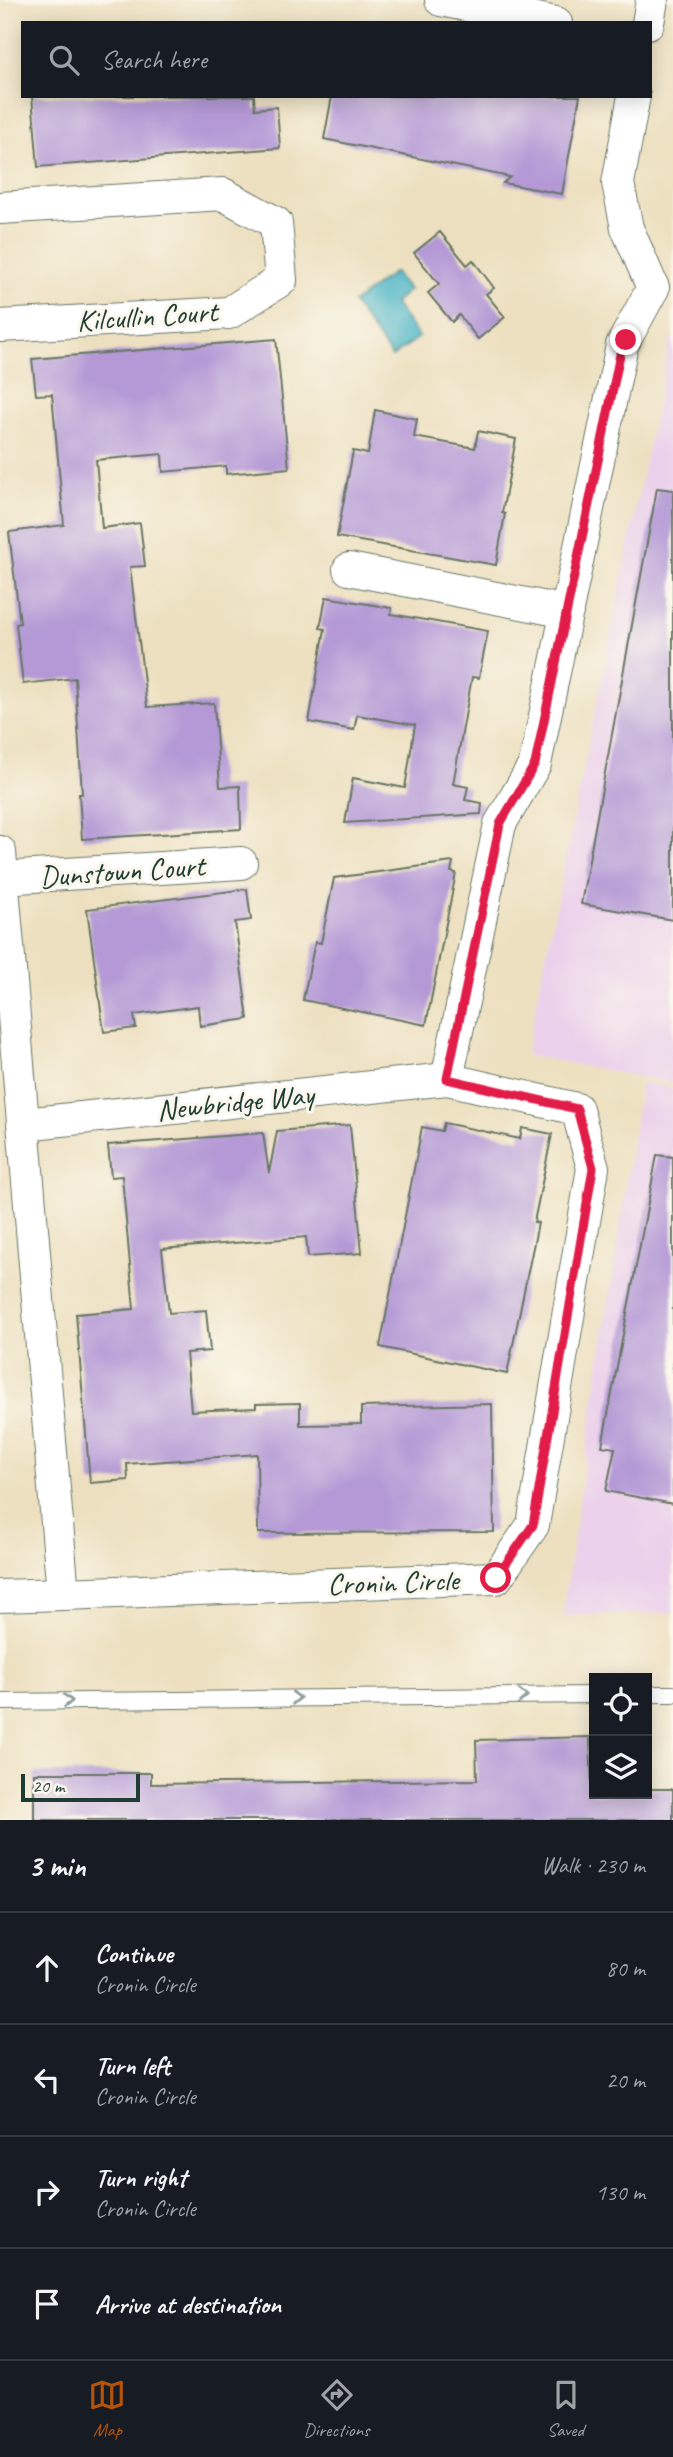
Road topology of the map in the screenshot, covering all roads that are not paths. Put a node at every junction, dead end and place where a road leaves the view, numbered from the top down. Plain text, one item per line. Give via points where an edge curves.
1 (441, 0) edge
2 (652, 0) edge
3 (546, 21) edge
4 (648, 21) edge
5 (634, 98) edge
6 (0, 208) edge
7 (663, 288) edge
8 (0, 326) edge
9 (349, 569) dead end
10 (567, 612) junction
11 (241, 863) dead end
12 (1, 865) edge
13 (447, 1079) junction
14 (24, 1124) junction
15 (63, 1594) junction
16 (0, 1596) edge
17 (652, 1694) edge
18 (673, 1694) edge
19 (589, 1695) edge
20 (0, 1702) edge

1 - 3 street
2 - 4 street
5 - 7 street via 618,183 627,228
6 - 8 street, Kilcullin Court via 223,194 275,223 281,280 229,313
7 - 10 street via 622,345
9 - 10 street
10 - 13 street via 535,764 500,824
11 - 12 street, Dunstown Court
12 - 14 street
13 - 14 street, Newbridge Way
13 - 15 street, Cronin Circle via 577,1109 593,1168 533,1525 496,1578
14 - 15 street
15 - 16 street
17 - 18 lane
20 -> 19 lane

